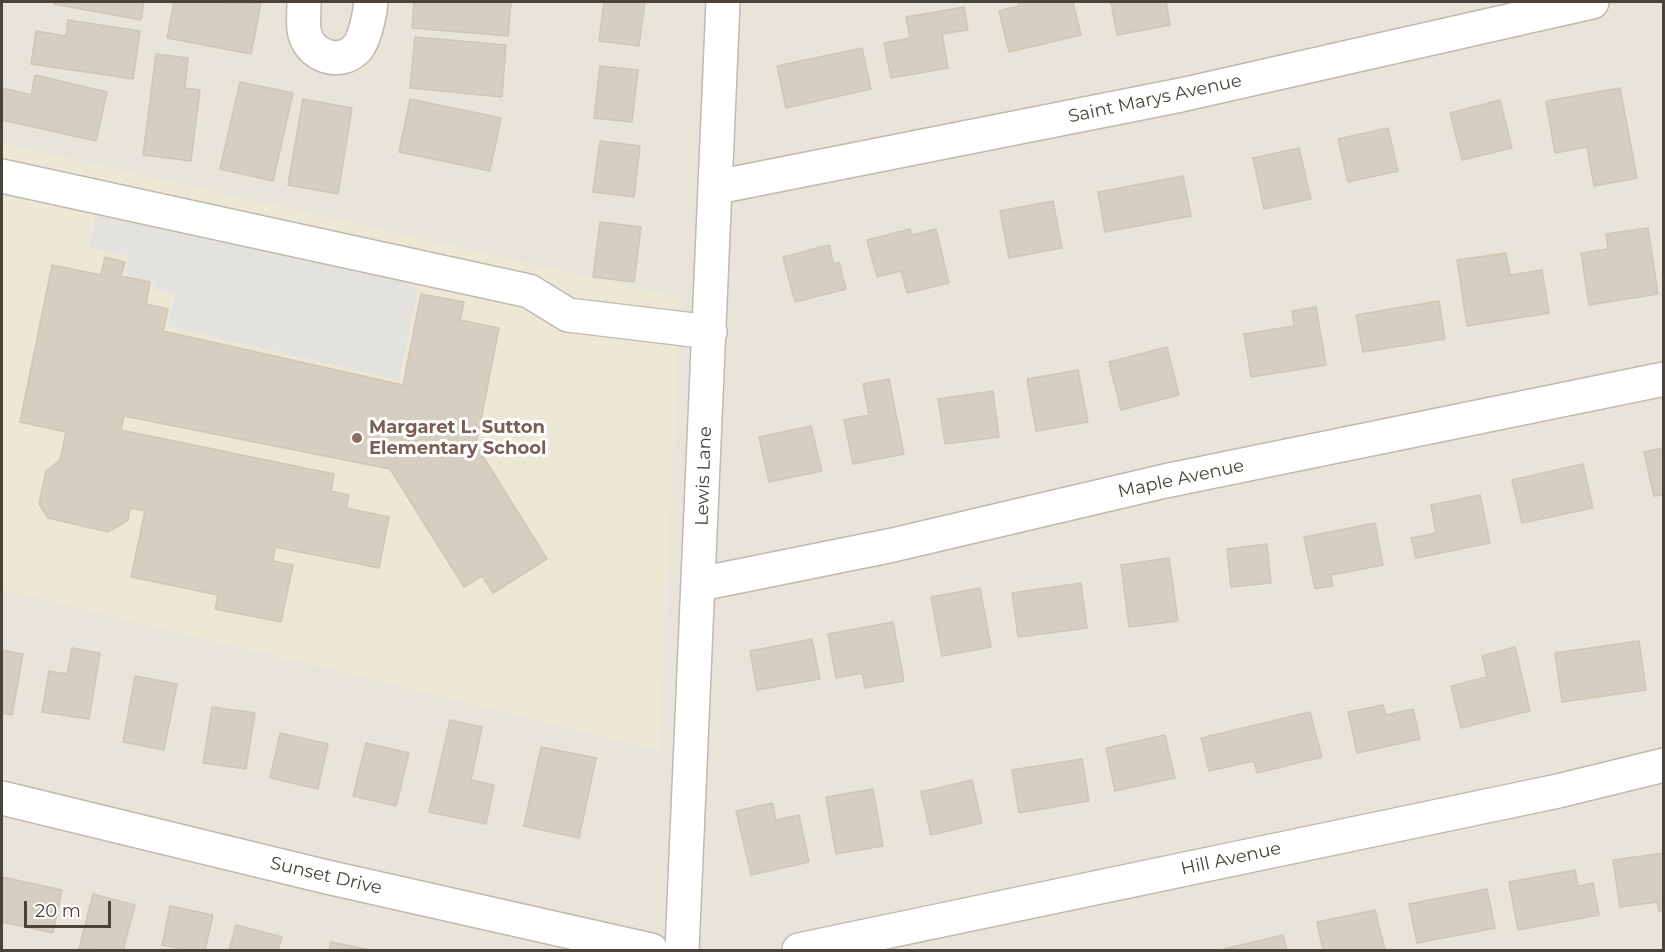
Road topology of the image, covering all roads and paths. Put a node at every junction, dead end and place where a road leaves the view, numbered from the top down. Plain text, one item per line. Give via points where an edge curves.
1 (304, 2) edge
2 (371, 2) edge
3 (723, 2) edge
4 (1592, 2) edge
5 (2, 176) edge
6 (717, 187) junction
7 (710, 332) junction
8 (1664, 379) edge
9 (699, 584) junction
10 (1664, 765) edge
11 (2, 798) edge
12 (651, 951) edge
13 (682, 951) edge
14 (799, 951) edge

1 - 2 street via 307,39 319,54 333,58 348,55 359,45
3 - 6 street, Lewis Lane
4 - 6 street, Saint Marys Avenue via 1181,95
5 - 7 street via 529,291 568,315
6 - 7 street, Lewis Lane
7 - 9 street, Lewis Lane
8 - 9 street, Maple Avenue via 1165,481 893,545
9 - 13 street, Lewis Lane
10 - 14 street, Hill Avenue
11 - 12 street, Sunset Drive

